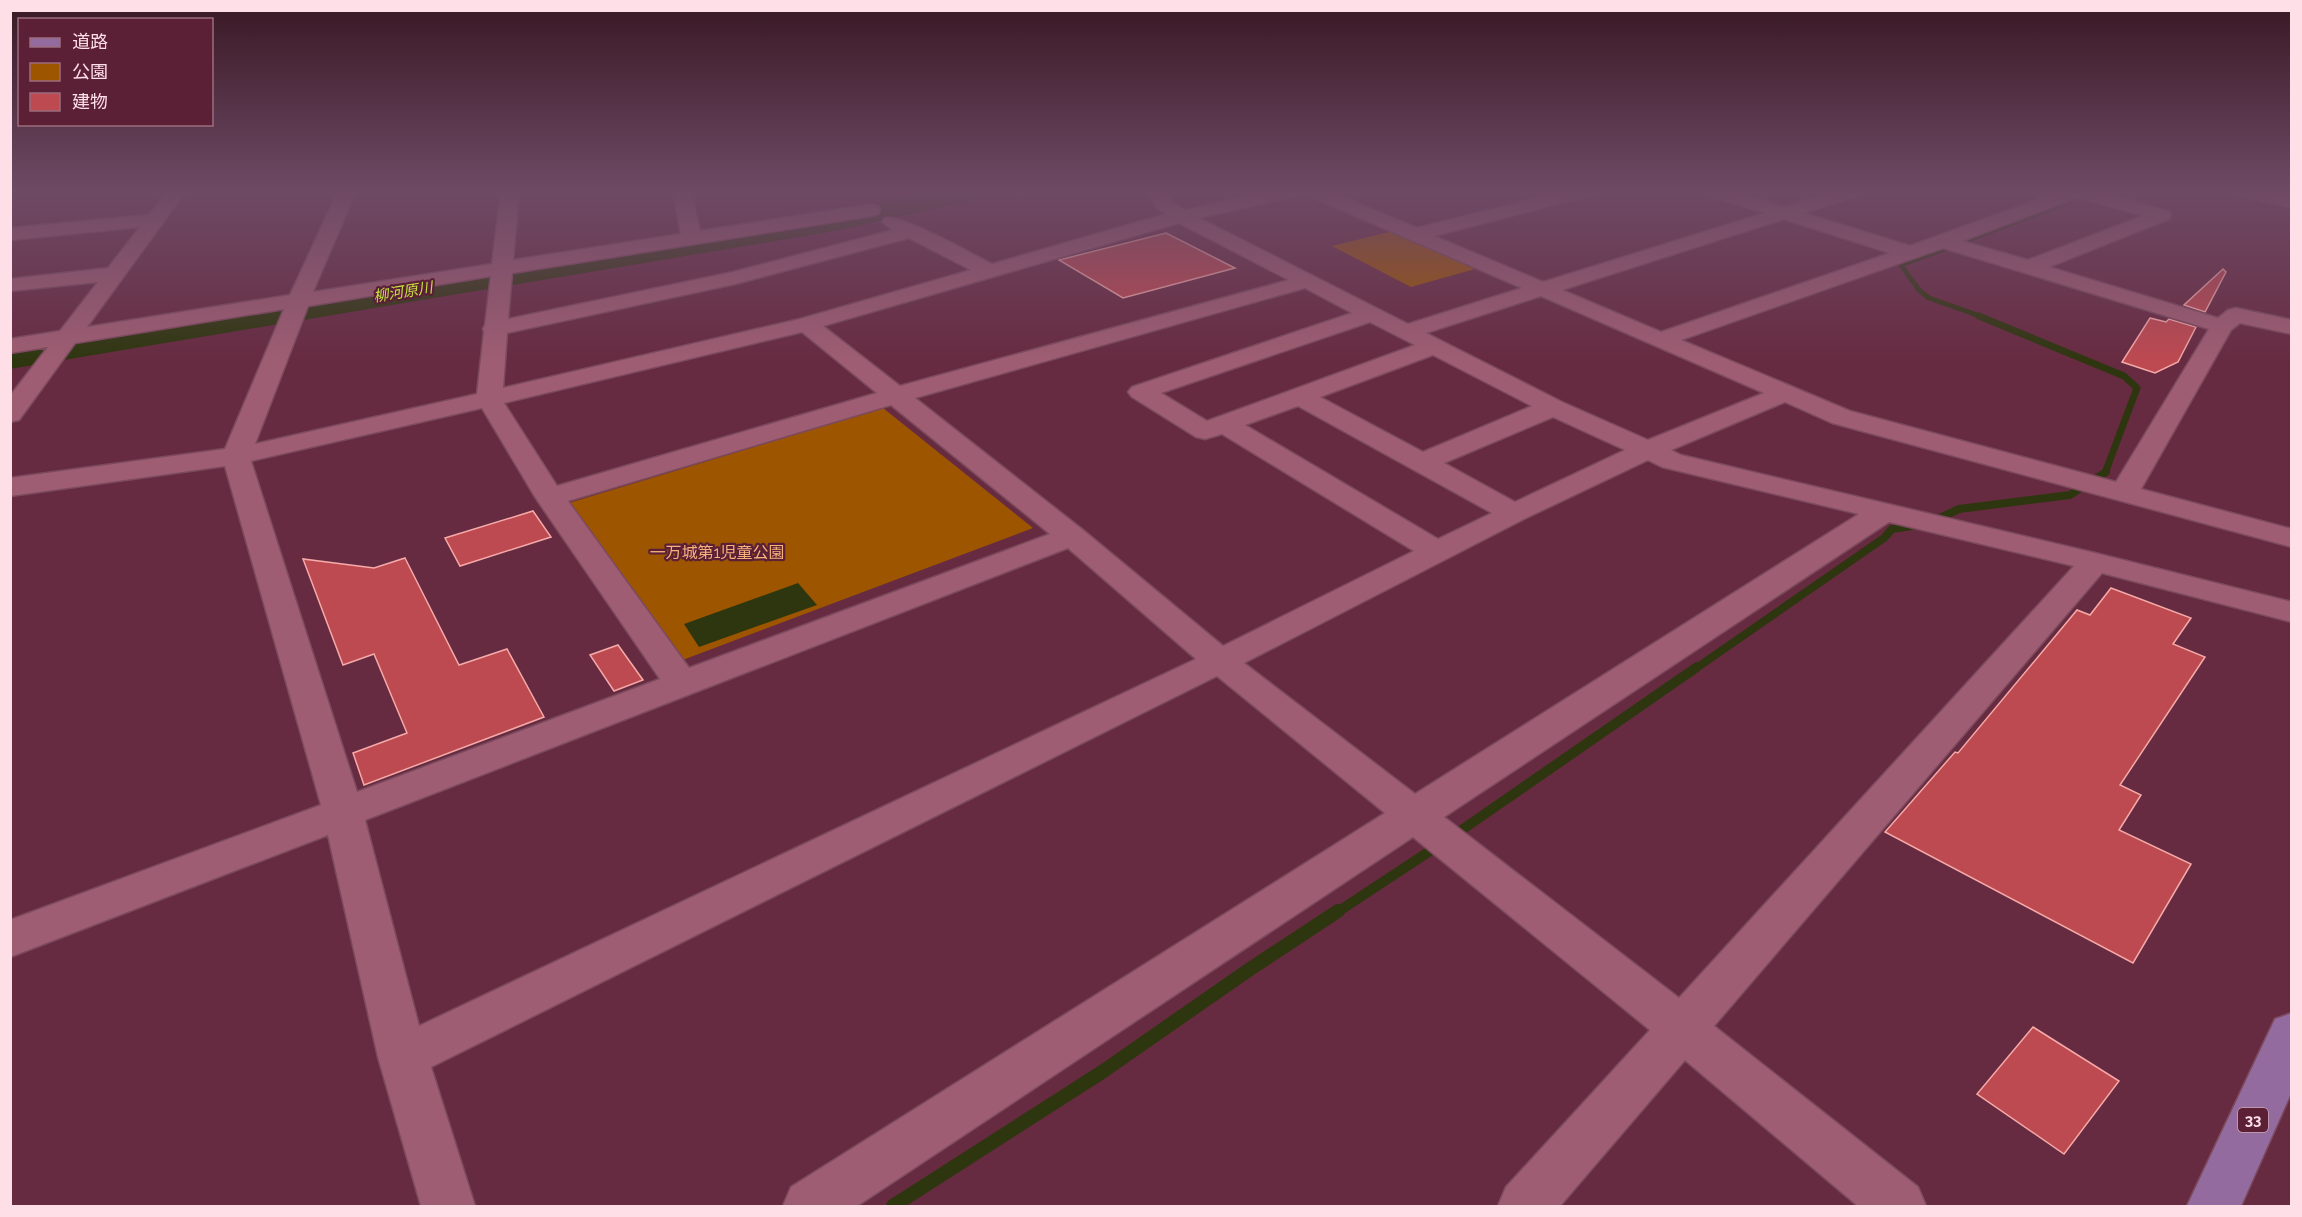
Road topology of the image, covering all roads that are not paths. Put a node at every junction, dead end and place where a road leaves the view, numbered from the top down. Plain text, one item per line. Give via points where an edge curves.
1 (134, 248) edge
2 (322, 248) edge
3 (504, 248) edge
4 (647, 248) edge
5 (849, 248) edge
6 (945, 248) edge
7 (1071, 248) edge
8 (1243, 248) edge
9 (1450, 248) edge
10 (1672, 248) edge
11 (1896, 248) edge
12 (1922, 248) edge
13 (1966, 248) edge
14 (2079, 248) edge
15 (1909, 252) junction
16 (2030, 267) junction
17 (990, 271) junction
18 (502, 273) junction
19 (115, 274) junction
20 (1308, 281) junction
21 (10, 285) edge
22 (1542, 288) junction
23 (296, 308) junction
24 (1373, 313) junction
25 (806, 324) junction
26 (2222, 326) junction
27 (2292, 327) edge
28 (494, 329) junction
29 (1408, 331) junction
30 (1662, 339) junction
31 (62, 344) junction
32 (10, 346) edge
33 (1435, 346) junction
34 (20, 393) edge
35 (1786, 393) junction
36 (893, 396) junction
37 (1299, 396) junction
38 (489, 399) junction
39 (1552, 407) junction
40 (10, 414) edge
41 (1224, 424) junction
42 (1645, 451) junction
43 (236, 456) junction
44 (1421, 463) junction
45 (10, 487) edge
46 (2123, 494) junction
47 (550, 497) junction
48 (1885, 511) junction
49 (1514, 513) junction
50 (1072, 536) junction
51 (2292, 538) edge
52 (1438, 552) junction
53 (2095, 562) junction
54 (2292, 612) edge
55 (1220, 661) junction
56 (681, 683) junction
57 (343, 812) junction
58 (1414, 814) junction
59 (10, 939) edge
60 (1683, 1029) junction
61 (2292, 1034) edge
62 (403, 1057) junction
63 (448, 1206) edge
64 (810, 1206) edge
65 (1525, 1206) edge
66 (1899, 1206) edge
67 (2214, 1206) edge

1 - 19 street
2 - 23 street
3 - 18 street
4 - 18 street
5 - 28 street via 735,278
6 - 17 street
7 - 17 street
8 - 20 street
9 - 22 street
10 - 22 street
11 - 15 street
12 - 15 street
13 - 16 street
14 - 16 street
15 - 30 street
16 - 26 street
17 - 25 street
18 - 23 street
18 - 28 street
19 - 21 street
19 - 31 street
20 - 24 street
20 - 36 street
22 - 29 street
22 - 30 street
23 - 31 street
23 - 43 street
24 - 29 street
24 - 41 street via 1141,392 1205,431
25 - 36 street
25 - 38 street
26 - 27 street via 2236,315
26 - 46 street
28 - 38 street
29 - 33 street
30 - 35 street
31 - 32 street
31 - 34 street
33 - 37 street
33 - 39 street
34 - 40 street
35 - 42 street
35 - 46 street via 1840,417
36 - 47 street
36 - 50 street
37 - 41 street
37 - 44 street
38 - 43 street
38 - 47 street
39 - 42 street
39 - 44 street
41 - 52 street
42 - 48 street via 1672,461
42 - 49 street
43 - 45 street
43 - 57 street
44 - 49 street
46 - 51 street
47 - 56 street
48 - 53 street
48 - 58 street
49 - 52 street
50 - 55 street
50 - 56 street
52 - 55 street
53 - 54 street
53 - 60 street
55 - 58 street
55 - 62 street
56 - 57 street
57 - 59 street
57 - 62 street
58 - 60 street
58 - 64 street
60 - 65 street
60 - 66 street
61 - 67 main road, 33
62 - 63 street

